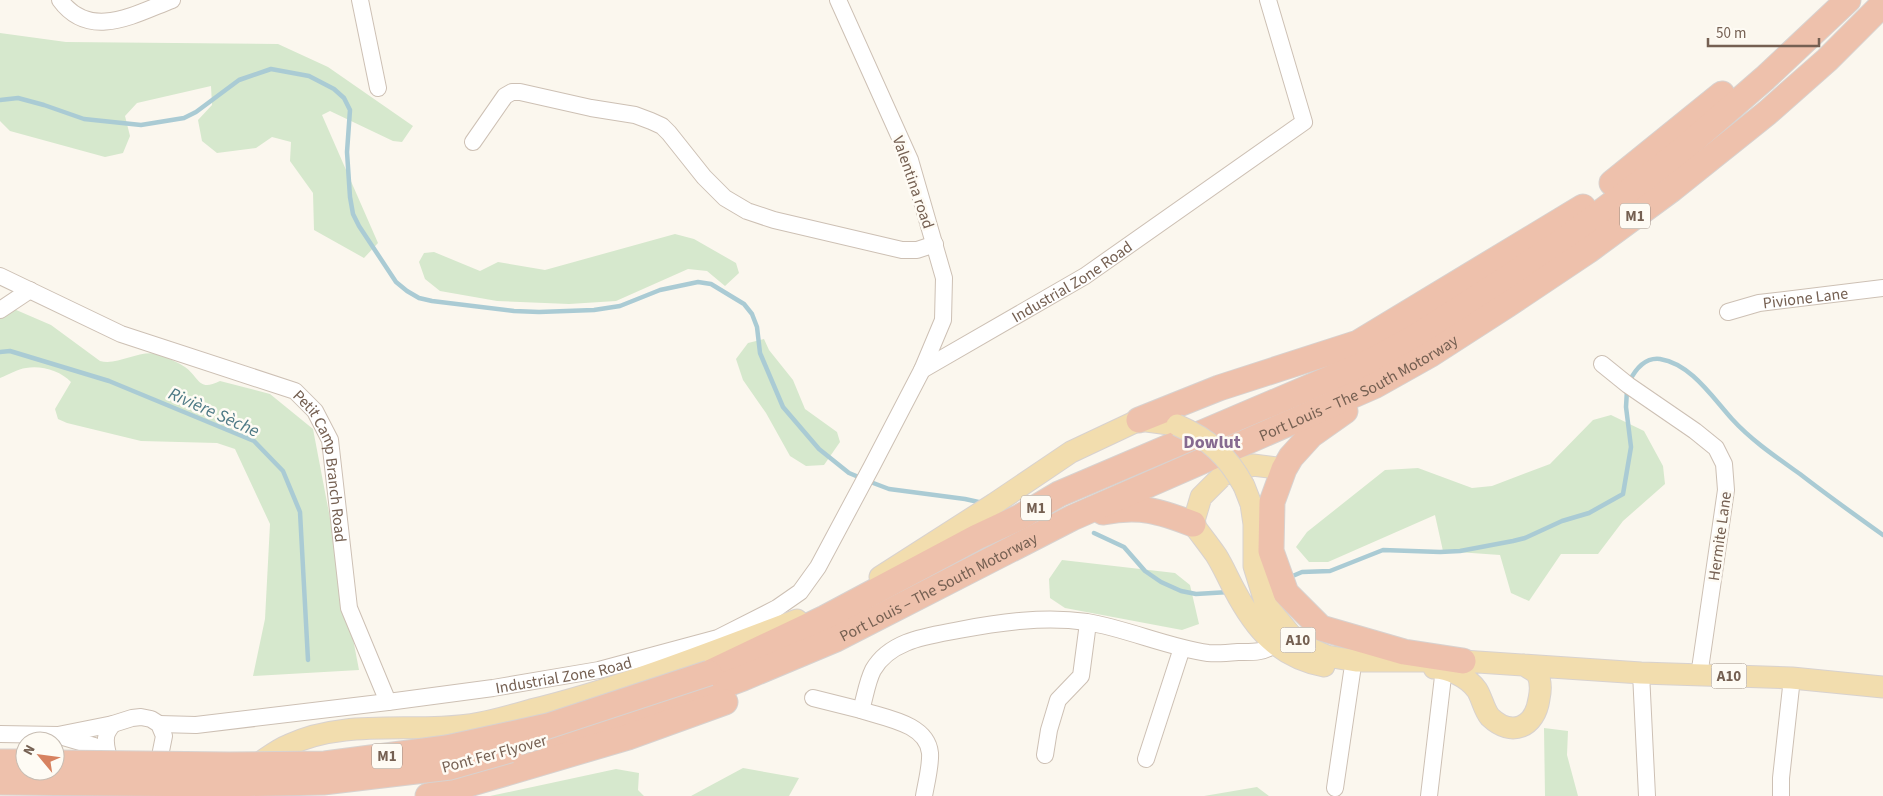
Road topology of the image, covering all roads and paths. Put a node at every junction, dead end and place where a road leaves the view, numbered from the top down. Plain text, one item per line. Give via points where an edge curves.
1 (60, 0) edge
2 (172, 0) edge
3 (360, 0) edge
4 (838, 0) edge
5 (1268, 0) edge
6 (1827, 0) edge
7 (1848, 0) edge
8 (1883, 2) edge
9 (1883, 18) edge
10 (1801, 30) junction
11 (1827, 60) junction
12 (1765, 78) junction
13 (378, 88) dead end
14 (473, 142) dead end
15 (1629, 191) junction
16 (1579, 210) junction
17 (935, 244) junction
18 (0, 276) edge
19 (1883, 288) edge
20 (30, 290) junction
21 (0, 310) edge
22 (1728, 312) dead end
23 (1431, 354) junction
24 (1602, 364) dead end
25 (922, 370) junction
26 (1139, 420) junction
27 (1284, 469) junction
28 (1072, 518) junction
29 (1193, 524) junction
30 (879, 578) junction
31 (892, 612) junction
32 (825, 618) junction
33 (1088, 623) junction
34 (1274, 645) junction
35 (1182, 648) junction
36 (1454, 664) junction
37 (1524, 665) junction
38 (1574, 668) junction
39 (1352, 672) junction
40 (1642, 673) junction
41 (1699, 676) junction
42 (1792, 678) junction
43 (710, 681) junction
44 (1883, 687) edge
45 (1541, 690) junction
46 (813, 698) dead end
47 (388, 702) junction
48 (861, 710) junction
49 (112, 724) junction
50 (159, 724) junction
51 (196, 725) junction
52 (0, 734) edge
53 (15, 734) edge
54 (65, 734) edge
55 (65, 737) edge
56 (163, 744) junction
57 (0, 751) edge
58 (107, 752) junction
59 (1045, 755) dead end
60 (1146, 759) dead end
61 (0, 762) edge
62 (15, 762) edge
63 (65, 763) edge
64 (0, 782) edge
65 (1335, 788) dead end
66 (15, 796) edge
67 (120, 796) edge
68 (160, 796) edge
69 (209, 796) edge
70 (428, 796) edge
71 (924, 796) edge
72 (1429, 796) edge
73 (1647, 796) edge
74 (1781, 796) edge

1 - 2 street via 78,18 96,22 115,21
3 - 13 street
4 - 17 street, Valentina road via 910,160
5 - 25 street, Industrial Zone Road via 1304,122 1085,276
6 - 10 highway
7 - 12 highway, Port Louis – The South Motorway / M1
8 - 11 highway, Port Louis – The South Motorway / M1
9 - 11 highway
10 - 12 highway
10 - 16 highway
11 - 23 highway, Port Louis – The South Motorway / M1 via 1767,114 1672,189 1589,250
12 - 15 highway, Port Louis – The South Motorway / M1
14 - 17 street via 501,101 512,92 635,115 662,126 725,198 747,211 902,250 917,250
15 - 16 highway
15 - 32 highway, Port Louis – The South Motorway / M1 via 1515,273 1378,357 1060,494
16 - 26 highway via 1358,343 1219,388
17 - 25 street, Valentina road via 944,278 943,320
18 - 20 street, Petit Camp Branch Road
19 - 22 street, Pivione Lane via 1759,304
20 - 21 street
20 - 47 street, Petit Camp Branch Road via 121,334 295,391 315,411 330,440 350,608
23 - 27 highway via 1311,435
23 - 28 highway, Port Louis – The South Motorway / M1 via 1374,386
24 - 41 street, Hermite Lane via 1716,448 1724,464 1726,490
25 - 47 street, Industrial Zone Road via 818,567 800,592 777,608 718,638 599,670
26 - 30 main road via 1071,452
26 - 36 main road, A10, bridge via 1177,426 1194,433 1210,443 1234,467 1251,504 1254,566 1266,605 1291,635 1311,649 1347,660
27 - 29 main road via 1253,465 1223,475 1201,497
27 - 36 highway via 1272,502 1271,551 1286,593 1321,628
28 - 29 highway via 1132,508 1157,511
28 - 31 highway, Port Louis – The South Motorway / M1
29 - 34 main road via 1217,556 1259,628
30 - 32 highway
30 - 69 main road via 808,616 617,687 574,699 479,724 343,730 315,735 288,745
31 - 43 highway, Port Louis – The South Motorway / M1 via 743,678
31 - 70 highway via 734,699 628,737
32 - 43 highway, Port Louis – The South Motorway / M1
33 - 35 street
33 - 48 street via 1036,620 994,623 917,638 884,655 873,671
33 - 59 street via 1081,676 1058,700 1048,730
34 - 35 street via 1258,652 1210,653
34 - 39 main road via 1296,657
35 - 60 street
36 - 37 main road, A10
36 - 39 main road
36 - 45 main road via 1476,688 1489,716 1513,728 1521,728 1531,720 1538,709
36 - 72 street
37 - 38 main road, A10
37 - 45 main road via 1537,673
38 - 40 main road, A10
38 - 45 main road
39 - 65 street
40 - 41 main road, A10
40 - 73 street
41 - 42 main road, A10
42 - 44 main road, A10
42 - 74 street
43 - 63 highway, Pont Fer Flyover / M1, bridge via 548,726 447,748 325,764
43 - 64 highway, Pont Fer Flyover / M1, bridge via 450,767 323,782
46 - 48 street
47 - 51 street, Industrial Zone Road
48 - 71 street via 918,731 927,742 930,754
49 - 50 street via 141,717
49 - 54 street
49 - 58 street via 106,737
50 - 51 street
50 - 56 street via 164,736
51 - 56 street via 178,732
52 - 53 street
55 - 58 street
56 - 68 street via 156,776
57 - 66 highway via 14,762
58 - 67 street
61 - 62 highway, bridge

